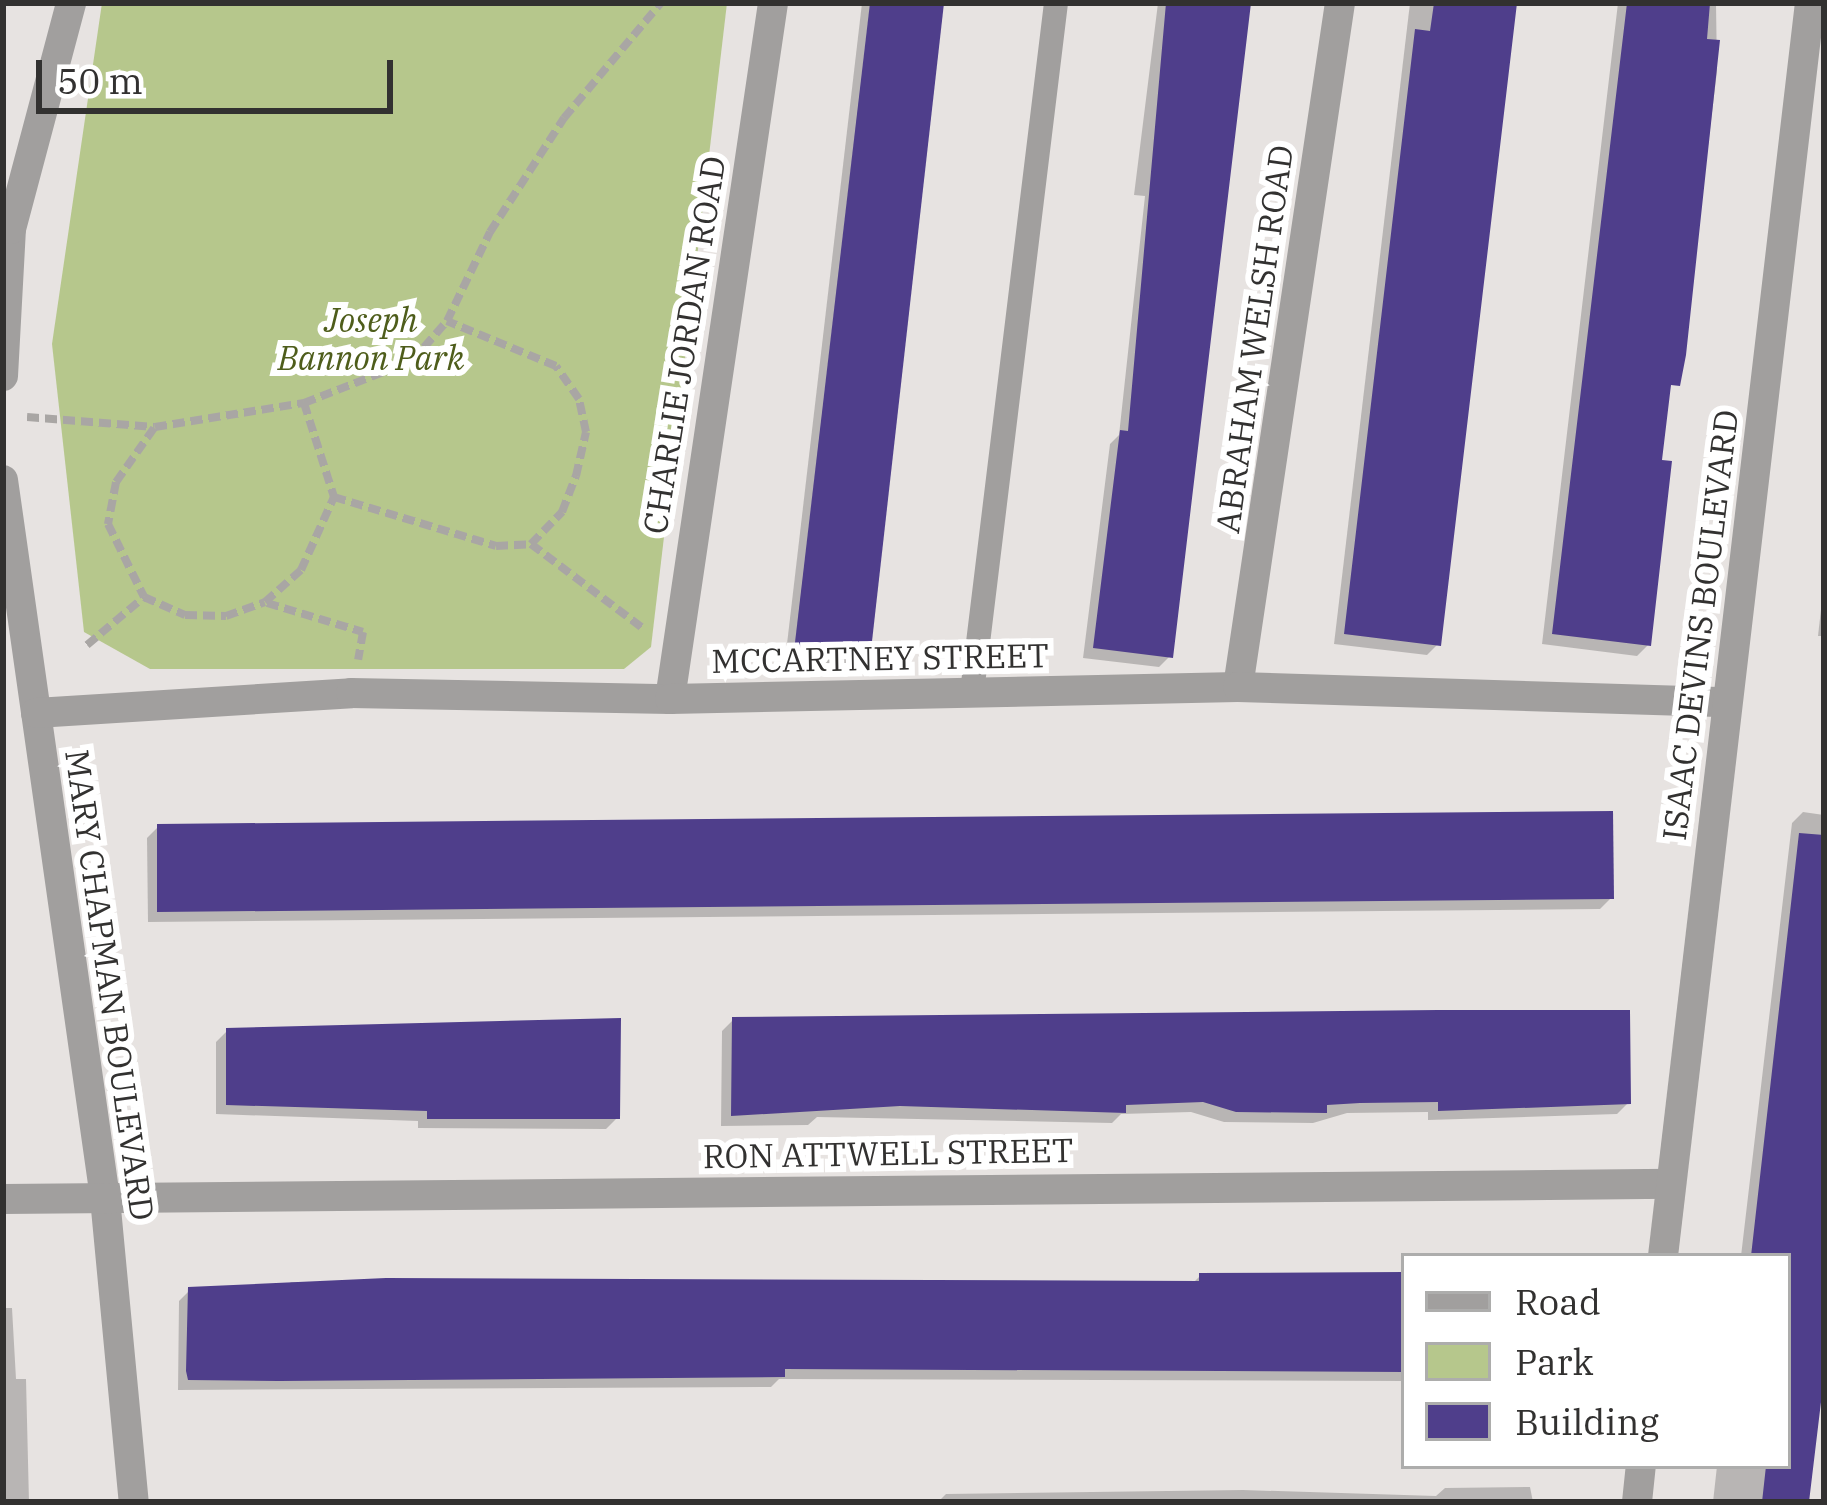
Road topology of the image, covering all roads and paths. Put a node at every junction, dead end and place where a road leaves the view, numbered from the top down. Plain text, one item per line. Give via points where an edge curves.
1 (71, 3) edge
2 (661, 3) edge
3 (773, 3) edge
4 (1056, 3) edge
5 (1340, 3) edge
6 (1810, 3) edge
7 (447, 321) junction
8 (3, 376) edge
9 (304, 403) junction
10 (27, 418) dead end
11 (155, 427) junction
12 (3, 480) edge
13 (334, 497) junction
14 (531, 544) junction
15 (144, 597) junction
16 (266, 602) junction
17 (87, 645) dead end
18 (675, 652) junction
19 (1238, 686) junction
20 (972, 692) junction
21 (351, 693) junction
22 (670, 698) junction
23 (1727, 703) junction
24 (36, 713) junction
25 (1671, 1184) junction
26 (105, 1198) junction
27 (3, 1199) edge
28 (1664, 1253) edge
29 (1641, 1469) edge
30 (134, 1502) edge
31 (1637, 1502) edge

1 - 8 street via 11,230
2 - 7 path via 564,118 490,232
3 - 18 street, CHARLIE JORDAN ROAD
4 - 20 lane
5 - 19 street, ABRAHAM WELSH ROAD
6 - 23 street, ISAAC DEVINS BOULEVARD
7 - 9 path via 412,361
7 - 14 path via 556,366 579,399 586,432 576,476 562,512
9 - 11 path
9 - 13 path
10 - 11 path
11 - 15 path via 116,482 108,524
12 - 24 street, MARY CHAPMAN BOULEVARD
13 - 14 path via 496,546
13 - 16 path via 301,570
14 - 18 path
15 - 16 path via 185,615 226,616
15 - 17 path
16 - 21 path via 363,632
18 - 22 street, CHARLIE JORDAN ROAD
19 - 20 street, MCCARTNEY STREET
19 - 23 street, MCCARTNEY STREET
20 - 22 street, MCCARTNEY STREET
21 - 22 street, MCCARTNEY STREET
21 - 24 street, MCCARTNEY STREET
23 - 25 street, ISAAC DEVINS BOULEVARD
24 - 26 street, MARY CHAPMAN BOULEVARD
25 - 26 street, RON ATTWELL STREET
25 - 28 street, ISAAC DEVINS BOULEVARD
26 - 27 street, RON ATTWELL STREET
26 - 30 street, MARY CHAPMAN BOULEVARD
29 - 31 street

